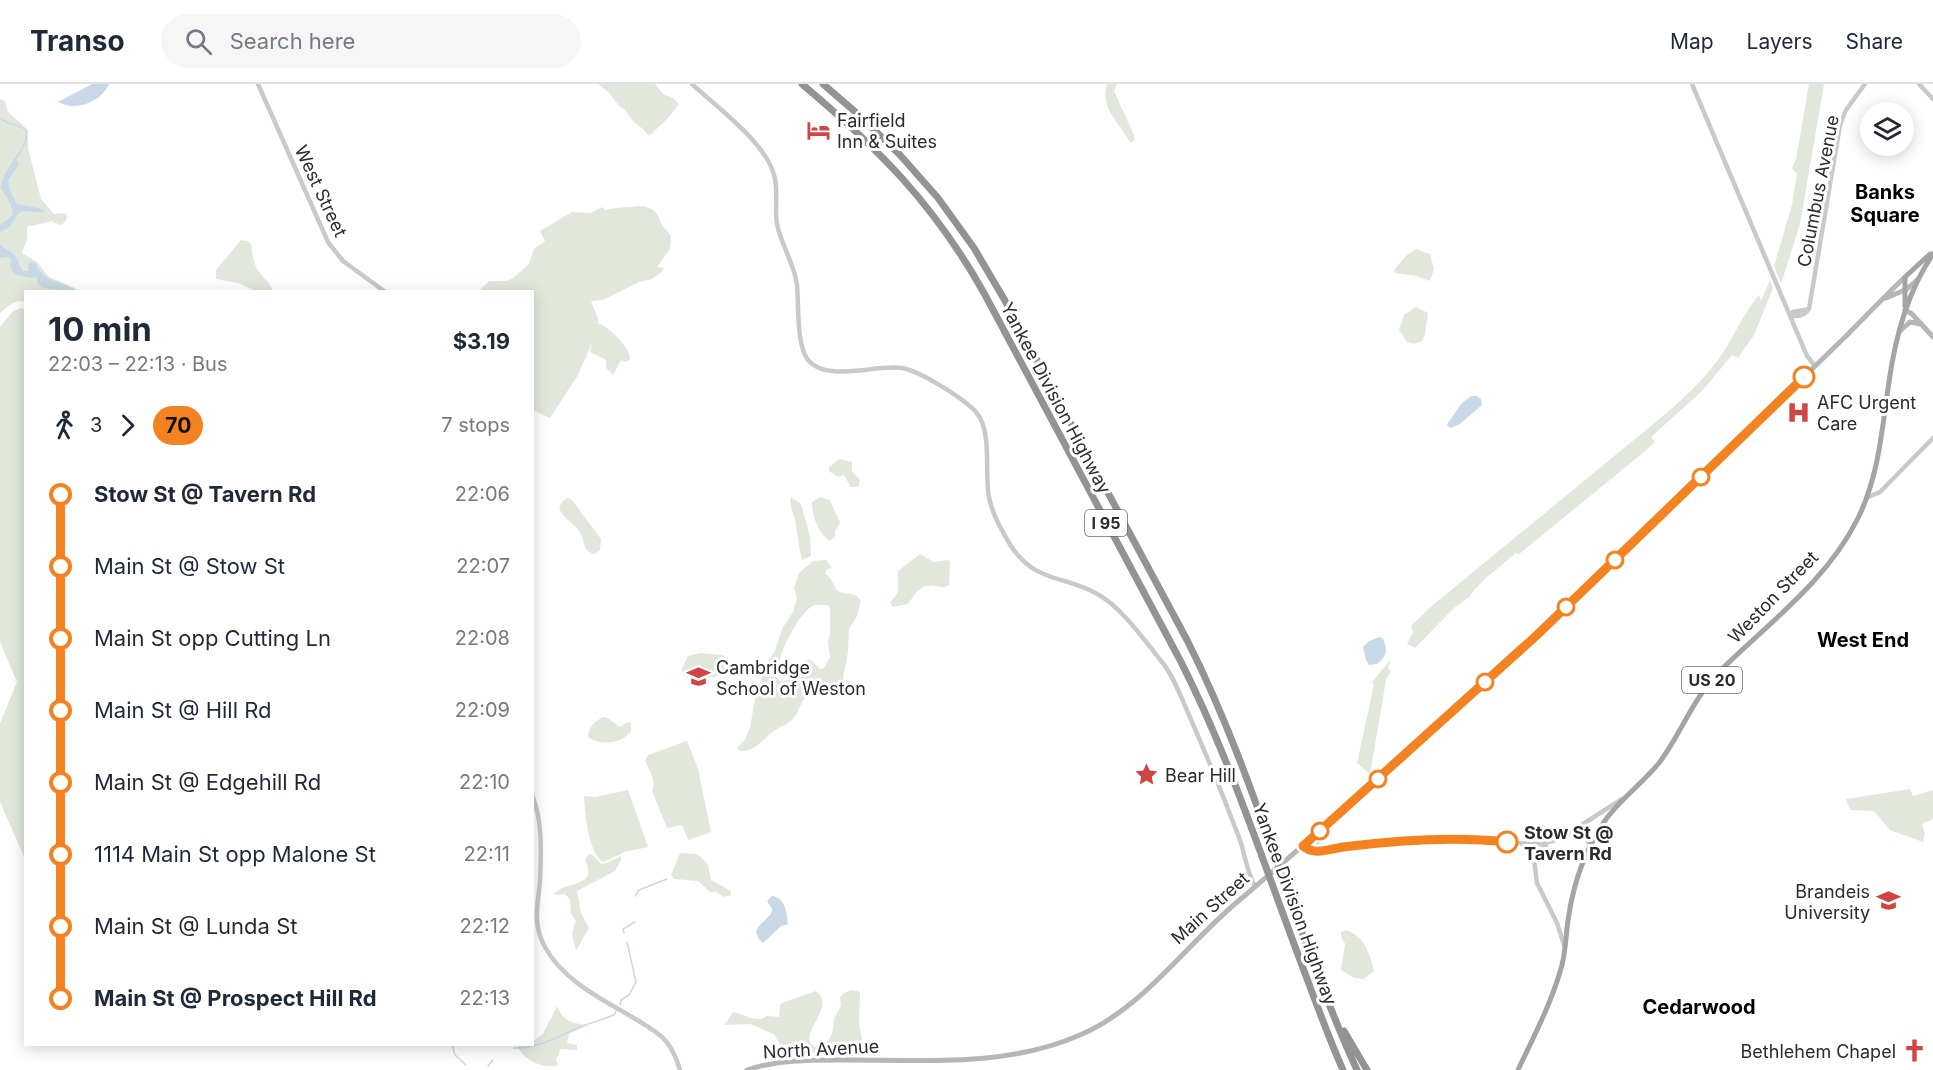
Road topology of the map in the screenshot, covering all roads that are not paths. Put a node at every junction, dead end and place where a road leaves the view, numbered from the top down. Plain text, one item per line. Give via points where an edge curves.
1 (258, 84) edge
2 (692, 84) edge
3 (802, 84) edge
4 (823, 84) edge
5 (1692, 84) edge
6 (1865, 84) edge
7 (1919, 84) edge
8 (1933, 99) edge
9 (1933, 253) edge
10 (1905, 277) junction
11 (1918, 279) joint
12 (1897, 285) junction
13 (383, 290) edge
14 (1907, 290) junction
15 (1885, 298) junction
16 (1905, 310) junction
17 (1790, 315) junction
18 (1922, 325) junction
19 (1900, 332) junction
20 (1933, 337) edge
21 (1815, 366) junction
22 (1933, 438) edge
23 (1866, 498) junction
24 (1631, 792) junction
25 (534, 801) edge
26 (1565, 836) junction
27 (1311, 839) junction
28 (1557, 840) junction
29 (1521, 844) junction
30 (1303, 846) junction
31 (1590, 846) junction
32 (1342, 848) junction
33 (1535, 860) junction
34 (1257, 885) junction
35 (1552, 912) junction
36 (1568, 922) junction
37 (1565, 947) junction
38 (1337, 1022) junction
39 (896, 1060) joint
40 (680, 1070) edge
41 (747, 1070) edge
42 (1343, 1070) edge
43 (1358, 1070) edge
44 (1367, 1070) edge
45 (1518, 1070) edge

1 - 13 street, West Street via 328,242 343,261
2 - 34 street via 758,146 771,166 777,223 796,278 805,355 820,369 831,372 906,369 927,378 976,412 985,432 990,503 1009,542 1041,574 1106,600 1164,665 1202,745 1231,815 1251,878
3 - 42 highway, Yankee Division Highway / I 95 via 865,138 907,182 953,242 980,287 1203,708
4 - 38 highway, Yankee Division Highway / I 95 via 877,131 924,181 997,286 1207,681
5 - 17 street
6 - 17 street, Columbus Avenue via 1841,122 1809,309 1804,315
7 - 8 street
9 - 10 main road, Main Street / US 20
9 - 11 main road, Main Street / US 20
10 - 12 main road, Main Street
10 - 14 main road, Weston Street / US 20
11 - 14 main road, Weston Street / US 20
12 - 14 main road
12 - 15 main road, Main Street
14 - 15 main road, Main Street
14 - 16 main road, Weston Street / US 20
15 - 21 main road, Main Street
16 - 18 main road
16 - 19 main road, Weston Street / US 20
17 - 21 street
18 - 19 main road via 1911,322
18 - 20 main road
19 - 23 main road, Weston Street / US 20 via 1890,371 1879,452
21 - 27 main road, Main Street via 1537,635
22 - 23 street via 1880,492
23 - 24 main road, Weston Street / US 20 via 1853,528 1823,568 1790,606 1708,685 1665,754
24 - 26 street
24 - 31 main road, Weston Street / US 20 via 1607,818
25 - 40 street via 540,835 536,922 545,947 583,987 660,1035
26 - 28 street
26 - 31 street via 1582,834
27 - 30 main road, Main Street
27 - 32 street via 1321,847
28 - 29 street
28 - 33 street via 1540,848
29 - 32 street via 1450,839
29 - 33 street via 1531,849
30 - 32 street via 1317,852
30 - 34 main road, Main Street
31 - 36 main road, Weston Street / US 20 via 1576,882
33 - 35 street via 1537,883
34 - 39 main road, Main Street via 1209,926 1132,1003 1091,1030 1053,1045 986,1059
35 - 36 street
35 - 37 street
36 - 37 main road, Weston Street / US 20
37 - 45 main road, Weston Street / US 20 via 1553,992
38 - 43 highway, Yankee Division Highway / I 95
38 - 44 highway
39 - 41 main road, North Avenue via 781,1062

